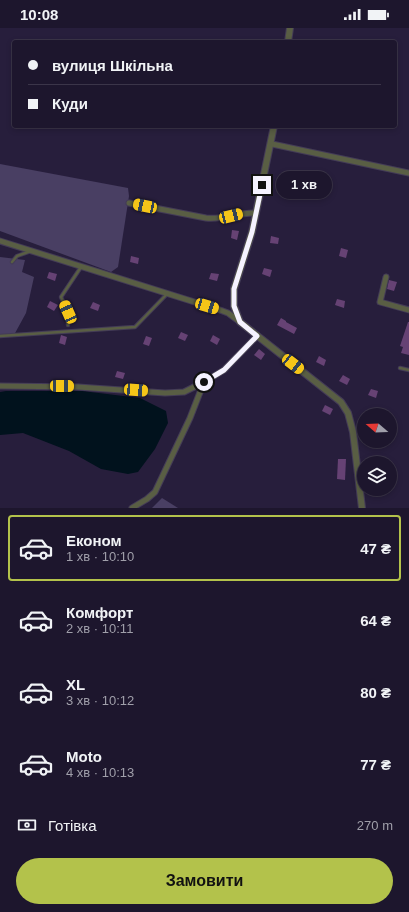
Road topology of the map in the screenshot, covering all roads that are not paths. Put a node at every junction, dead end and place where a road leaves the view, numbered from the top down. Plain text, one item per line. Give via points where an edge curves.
1 (290, 28) edge
2 (288, 40) edge
3 (274, 128) edge
4 (272, 144) junction
5 (409, 173) edge
6 (129, 203) dead end
7 (256, 213) junction
8 (0, 241) edge
9 (31, 251) junction
10 (12, 262) dead end
11 (81, 267) junction
12 (386, 277) dead end
13 (167, 294) junction
14 (409, 310) edge
15 (240, 322) junction
16 (68, 325) dead end
17 (0, 336) edge
18 (257, 336) junction
19 (400, 368) dead end
20 (409, 370) edge
21 (204, 382) junction
22 (0, 386) edge
23 (132, 508) edge
24 (362, 508) edge

1 - 2 street
3 - 4 street
4 - 5 street
4 - 7 street
6 - 7 street via 217,219 244,212
7 - 15 street via 234,289 234,306
8 - 9 street
9 - 10 lane via 17,256
9 - 11 street
11 - 13 street
11 - 16 lane via 62,296 68,312
12 - 14 street via 380,302
13 - 15 street via 228,313
13 - 17 lane via 135,327
15 - 18 street
18 - 21 street via 224,370
18 - 24 street via 341,402 348,413
19 - 20 lane
21 - 22 street via 184,392
21 - 23 street via 155,492

